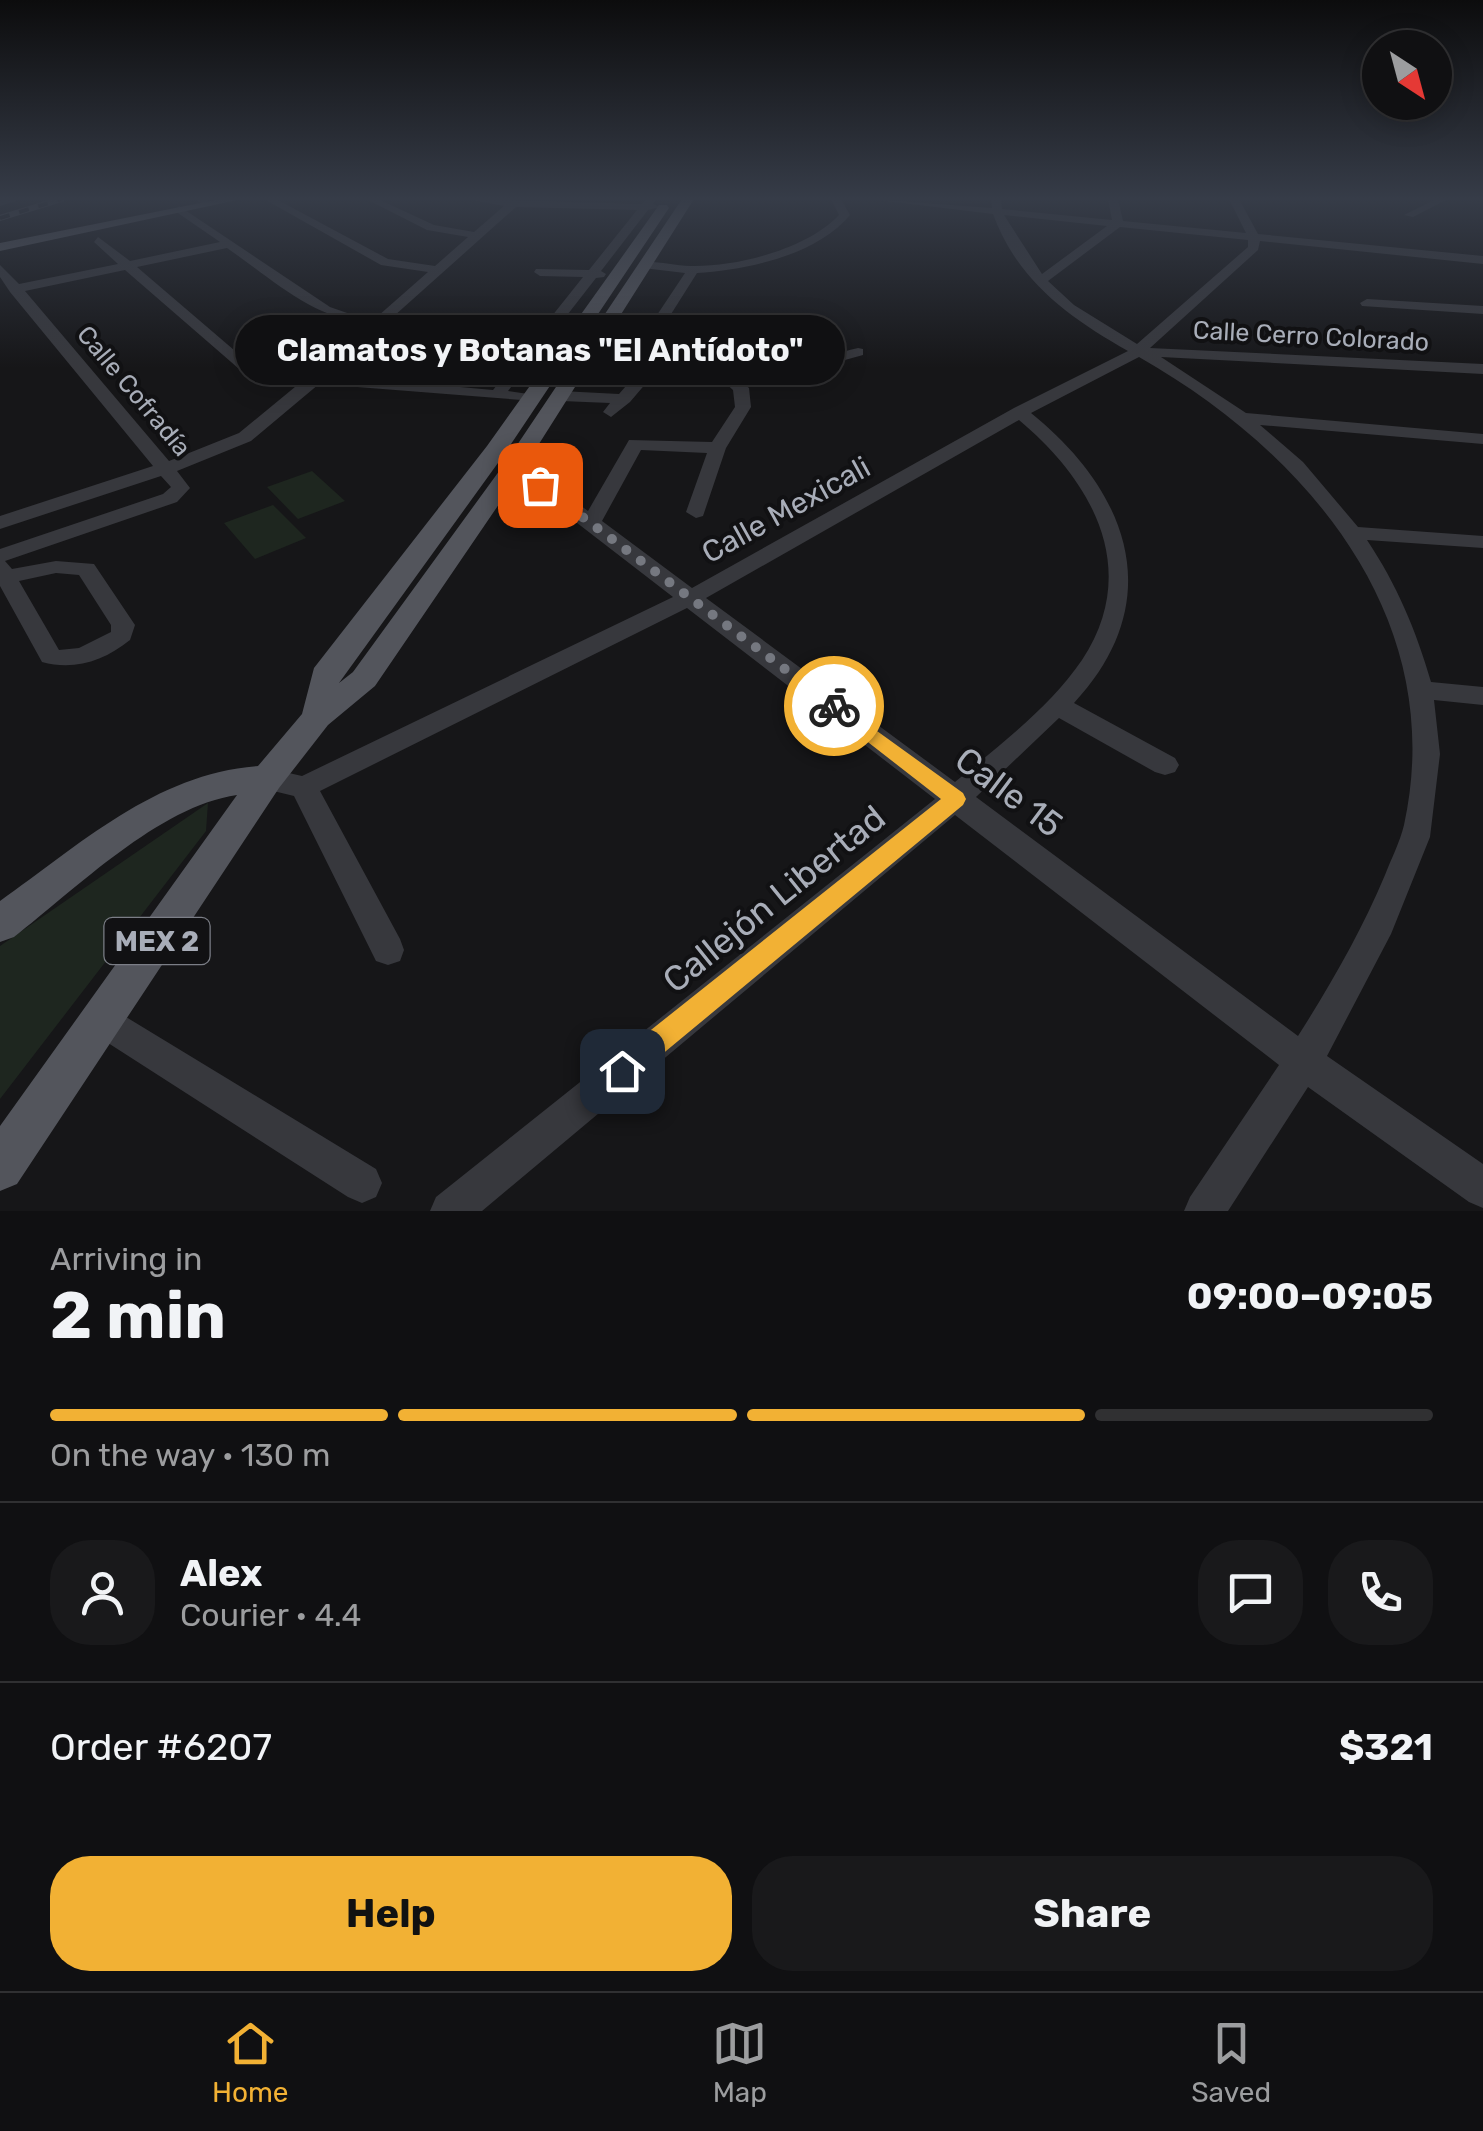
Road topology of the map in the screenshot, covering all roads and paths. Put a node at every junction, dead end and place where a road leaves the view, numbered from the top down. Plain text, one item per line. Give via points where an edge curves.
1 (115, 256) edge
2 (176, 256) edge
3 (246, 256) edge
4 (373, 256) edge
5 (456, 256) edge
6 (610, 256) edge
7 (626, 256) edge
8 (649, 256) edge
9 (766, 256) edge
10 (1023, 256) edge
11 (1075, 256) edge
12 (1248, 256) edge
13 (1445, 256) edge
14 (1481, 259) edge
15 (647, 265) junction
16 (127, 266) junction
17 (0, 269) edge
18 (439, 270) junction
19 (693, 270) junction
20 (540, 272) dead end
21 (592, 274) junction
22 (614, 274) junction
23 (1038, 284) junction
24 (15, 289) junction
25 (1367, 303) dead end
26 (1483, 310) edge
27 (382, 320) junction
28 (790, 322) dead end
29 (858, 352) dead end
30 (1137, 352) junction
31 (693, 357) junction
32 (584, 361) junction
33 (1483, 369) edge
34 (316, 379) junction
35 (730, 380) dead end
36 (497, 396) junction
37 (561, 396) junction
38 (528, 398) junction
39 (624, 399) junction
40 (611, 412) dead end
41 (1020, 412) junction
42 (1243, 418) junction
43 (1483, 439) edge
44 (717, 448) junction
45 (504, 458) junction
46 (167, 468) junction
47 (696, 512) dead end
48 (0, 522) edge
49 (591, 522) junction
50 (1356, 532) junction
51 (1483, 542) edge
52 (2, 566) edge
53 (692, 597) junction
54 (1419, 690) junction
55 (1483, 696) edge
56 (1056, 706) junction
57 (1165, 765) dead end
58 (286, 783) junction
59 (956, 799) junction
60 (0, 924) edge
61 (388, 950) dead end
62 (102, 1020) junction
63 (1301, 1060) junction
64 (0, 1167) edge
65 (362, 1184) dead end
66 (1483, 1188) edge
67 (466, 1206) edge
68 (1204, 1211) edge

1 - 16 street
2 - 16 street
3 - 27 street via 325,310
4 - 18 street
5 - 18 street
6 - 21 street
7 - 22 main road, MEX 2
8 - 15 main road, MEX 2
9 - 19 street
10 - 23 street
11 - 23 street
12 - 30 street, Calle Mexicali
13 - 14 street
15 - 19 street
15 - 32 main road, MEX 2
16 - 24 street
16 - 34 street via 250,370
17 - 24 street, Calle Cofradía
18 - 27 street
19 - 31 street via 654,330 666,347
20 - 21 street
21 - 22 street
21 - 36 street
22 - 38 main road, MEX 2
23 - 30 street
24 - 46 street, Calle Cofradía
25 - 26 street
27 - 34 street
28 - 31 street
29 - 31 street via 776,374
30 - 33 street, Calle Cerro Colorado
30 - 41 street, Calle Mexicali
30 - 42 street
32 - 37 main road, MEX 2
32 - 39 street via 651,368
34 - 36 street
34 - 46 street via 245,437
35 - 44 street via 742,388 742,407
36 - 38 street
37 - 39 street
37 - 45 main road, MEX 2
38 - 45 main road, MEX 2
39 - 40 street
41 - 53 street, Calle Mexicali
41 - 56 street, Callejón Libertad via 1086,472 1115,538 1112,620 1096,659
42 - 43 street
42 - 50 street
44 - 47 street
44 - 49 street via 636,444
45 - 49 street, Calle 15
45 - 58 main road, MEX 2 via 325,675 317,717
46 - 48 street
46 - 52 street, Calle Cofradía via 181,488 170,498
49 - 53 street, Calle 15
50 - 51 street
50 - 54 street via 1407,631
52 - 52 street via 86,569 123,625 122,634 74,658 50,656
53 - 58 street, Calle Mexicali
53 - 59 street, Calle 15
54 - 55 street
54 - 63 street via 1428,752 1419,826 1380,929
56 - 57 street
56 - 59 street, Callejón Libertad
58 - 60 main road via 233,781 197,791
58 - 61 street
58 - 62 main road, MEX 2
59 - 63 street, Calle 15
59 - 67 street, Callejón Libertad
62 - 64 main road, MEX 2
62 - 65 street
63 - 66 street, Calle 15
63 - 68 street

